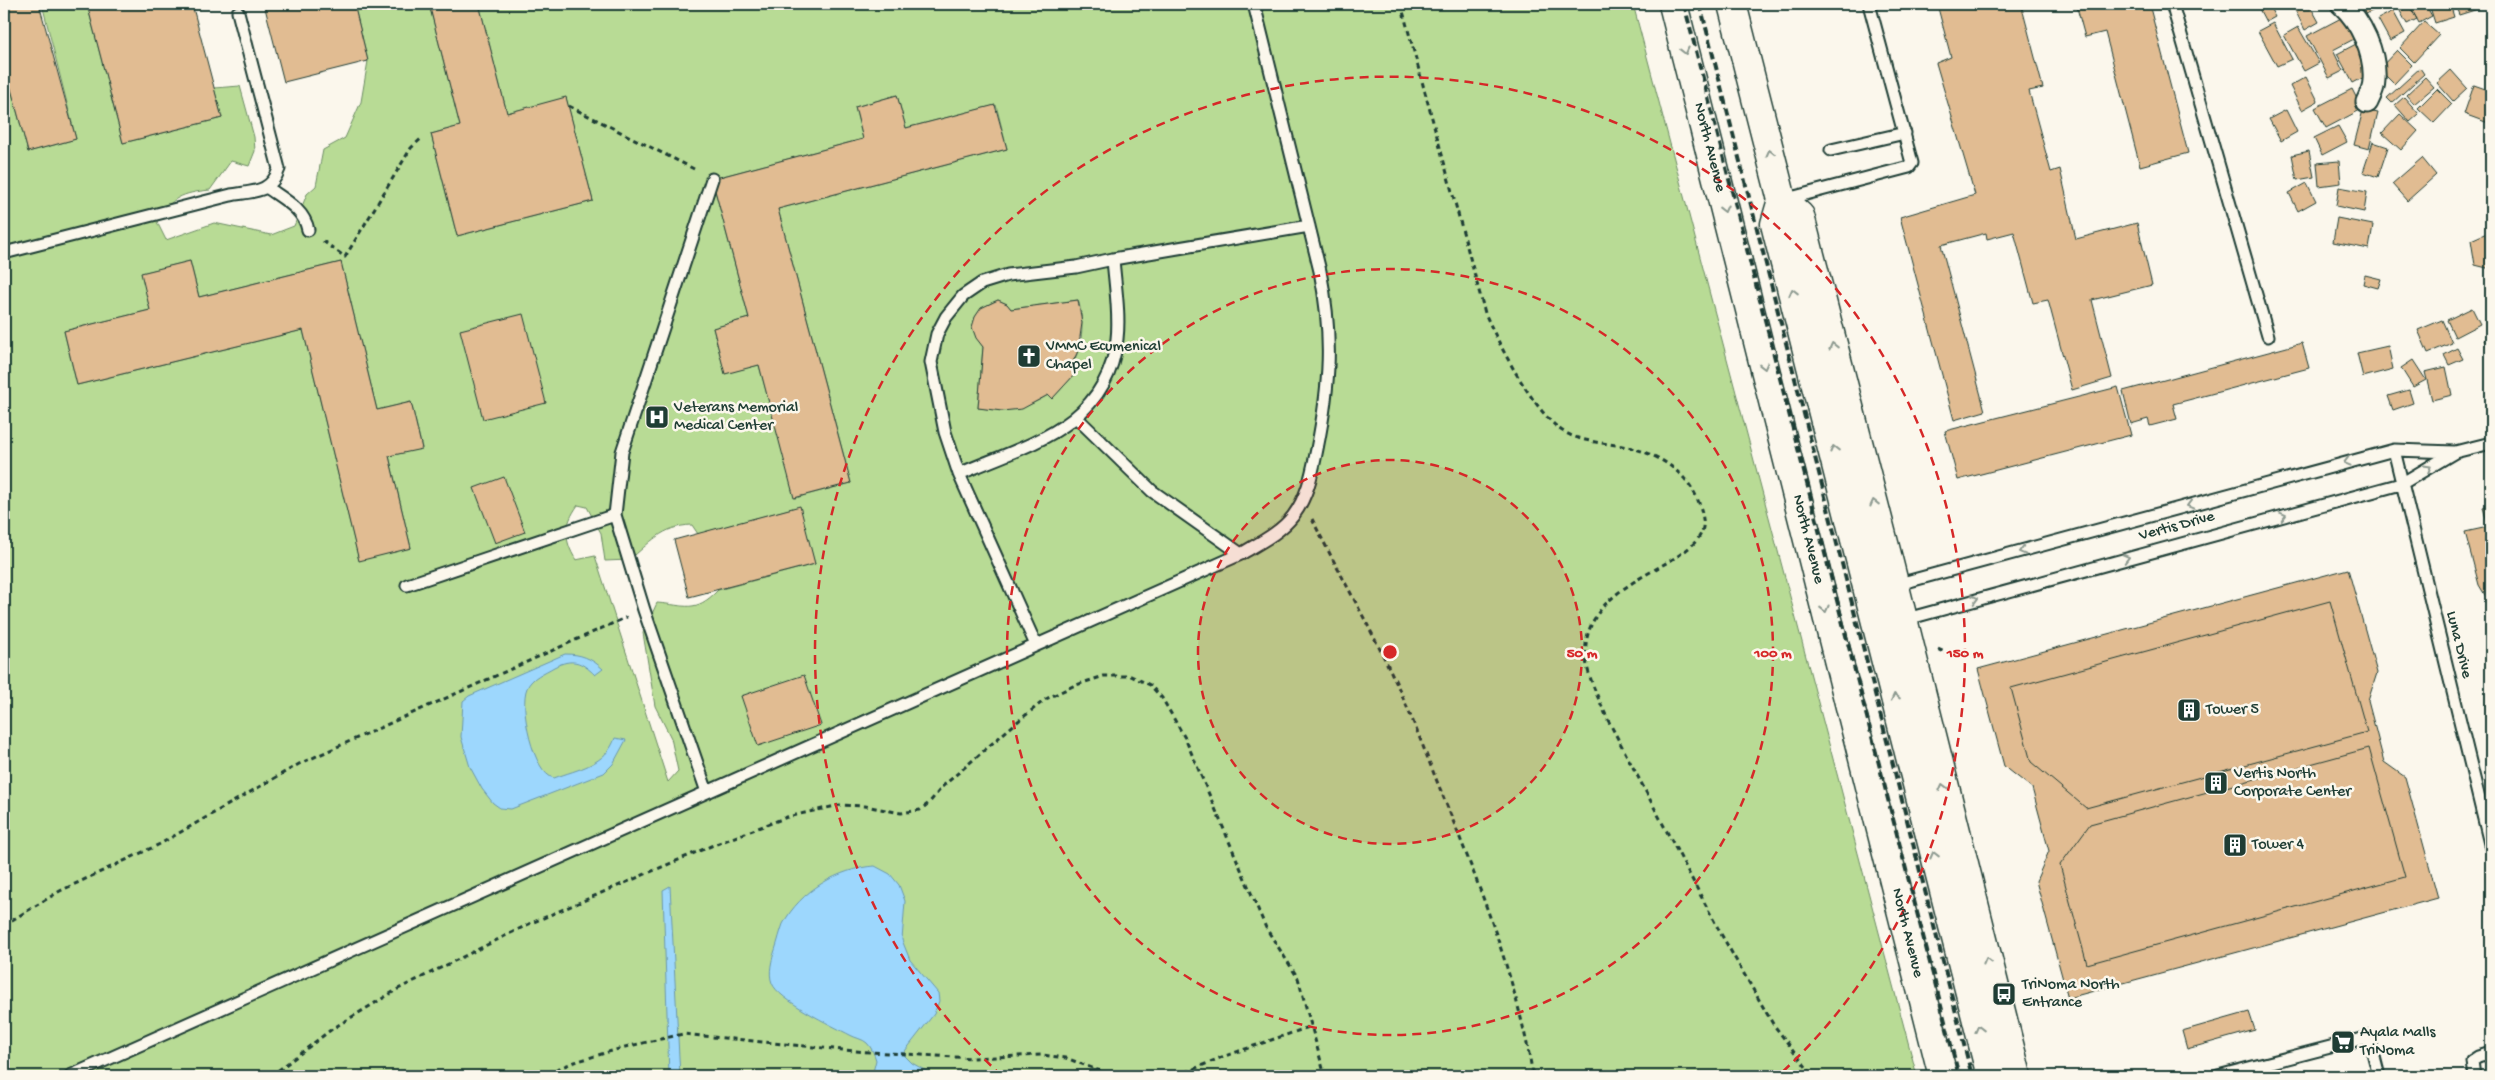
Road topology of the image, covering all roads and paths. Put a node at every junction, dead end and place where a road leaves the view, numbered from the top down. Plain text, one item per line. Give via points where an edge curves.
1 (1254, 4) edge
2 (1401, 4) edge
3 (1673, 4) edge
4 (1732, 4) edge
5 (1868, 4) edge
6 (2172, 4) edge
7 (2342, 4) edge
8 (238, 12) dead end
9 (2367, 102) dead end
10 (569, 106) dead end
11 (1905, 133) junction
12 (423, 136) dead end
13 (1831, 150) dead end
14 (712, 179) joint
15 (268, 188) junction
16 (1782, 200) junction
17 (1309, 226) junction
18 (308, 230) joint
19 (4, 253) edge
20 (1113, 259) junction
21 (2268, 336) dead end
22 (1077, 418) junction
23 (2491, 443) edge
24 (2394, 450) junction
25 (2455, 452) junction
26 (959, 474) junction
27 (2401, 484) junction
28 (1304, 498) junction
29 (615, 514) junction
30 (1859, 547) junction
31 (1241, 554) junction
32 (408, 586) dead end
33 (1894, 586) junction
34 (644, 610) junction
35 (1902, 620) junction
36 (1036, 645) junction
37 (1937, 649) dead end
38 (1884, 651) junction
39 (1955, 657) dead end
40 (707, 792) junction
41 (2491, 848) edge
42 (1953, 878) junction
43 (4, 925) edge
44 (1983, 994) junction
45 (1312, 1026) junction
46 (2491, 1053) edge
47 (2250, 1072) edge
48 (70, 1076) edge
49 (270, 1076) edge
50 (539, 1076) edge
51 (1113, 1076) edge
52 (1177, 1076) edge
53 (1325, 1076) edge
54 (1533, 1076) edge
55 (1814, 1076) edge
56 (1943, 1076) edge
57 (1992, 1076) edge
58 (2017, 1076) edge
59 (2218, 1076) edge
60 (2379, 1076) edge
61 (2474, 1076) edge

1 - 17 lane
2 - 55 path via 1485,312 1497,342 1540,408 1558,427 1574,437 1646,452 1670,464 1688,481 1698,500 1704,520 1698,540 1679,555 1626,585 1603,605 1587,637 1586,660 1608,720 1721,934 1773,1024
3 -> 56 main road, North Avenue
16 -> 4 main road
5 - 11 lane
6 - 21 lane
7 - 9 street via 2353,14 2371,51 2374,81
8 - 15 lane via 279,169
10 - 14 path
11 - 13 lane
11 - 16 lane via 1912,158 1909,167
12 - 18 path via 411,148 345,257
14 - 29 lane via 622,452
15 - 18 lane via 294,206 306,221
15 - 19 lane via 231,194
30 -> 16 main road via 1775,224
33 -> 16 main road via 1800,216
17 - 20 lane
17 - 28 lane via 1326,303 1330,355 1320,436
20 - 22 lane via 1118,337 1115,355 1100,392
20 - 26 lane via 1008,275 982,284 963,296 946,317 931,362 945,432
22 - 26 lane via 1029,444
22 - 31 lane via 1152,491
23 - 25 lane, Vertis Drive
24 - 25 lane, Vertis Drive
24 - 27 lane, Luna Drive
24 -> 33 lane, Vertis Drive
27 -> 25 lane, Vertis Drive
26 - 36 lane
35 -> 27 lane, Vertis Drive
27 - 41 lane, Luna Drive
28 - 31 lane via 1293,517 1273,536
28 - 54 path via 1312,520 1392,675 1461,840 1514,991
29 - 32 lane
29 - 34 lane
30 - 33 main road
30 - 38 main road
31 - 36 lane
33 - 35 main road
34 - 40 lane
34 - 43 path via 299,764 160,844 60,891
35 - 38 main road
42 -> 35 main road
36 - 40 lane
37 - 39 path
42 -> 38 main road
40 - 48 lane
44 -> 42 main road
57 -> 44 main road
44 - 58 main road
45 - 49 path via 1298,978 1266,928 1185,738 1162,698 1150,685 1130,676 1104,676 1046,699 958,773 920,810 901,813 840,805 787,817 711,846 529,924 398,989 332,1029
45 - 52 path
45 - 53 path
46 - 61 lane via 2472,1061
47 - 59 lane
47 - 60 lane via 2294,1055 2368,1037
50 - 51 path via 575,1062 683,1034 869,1052 972,1058 1042,1055 1066,1058

